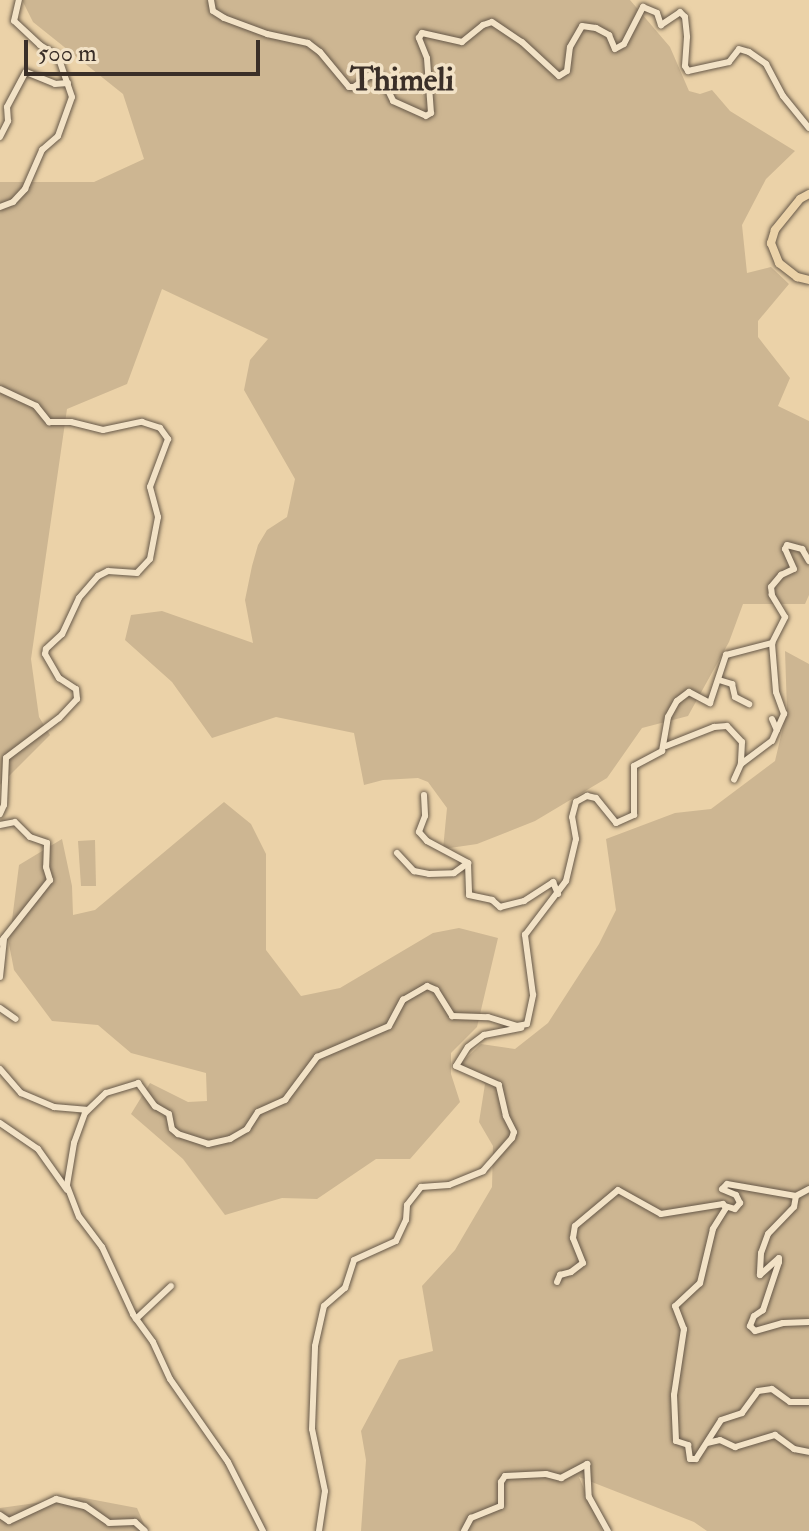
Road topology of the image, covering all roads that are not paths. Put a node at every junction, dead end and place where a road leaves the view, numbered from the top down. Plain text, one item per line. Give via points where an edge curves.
1 (19, 0) edge
2 (211, 0) edge
3 (68, 83) junction
4 (809, 128) edge
5 (0, 137) edge
6 (809, 194) edge
7 (0, 207) edge
8 (809, 280) edge
9 (0, 389) edge
10 (809, 561) edge
11 (772, 643) junction
12 (719, 680) junction
13 (749, 704) dead end
14 (772, 719) dead end
15 (777, 733) junction
16 (666, 746) junction
17 (741, 764) junction
18 (734, 780) dead end
19 (424, 795) dead end
20 (0, 814) edge
21 (0, 825) edge
22 (397, 853) dead end
23 (468, 863) junction
24 (558, 894) junction
25 (2, 940) edge
26 (0, 977) edge
27 (0, 1008) edge
28 (16, 1019) dead end
29 (527, 1024) junction
30 (1, 1070) edge
31 (86, 1110) junction
32 (0, 1123) edge
33 (809, 1189) edge
34 (68, 1192) junction
35 (796, 1196) junction
36 (725, 1206) junction
37 (557, 1282) dead end
38 (171, 1286) dead end
39 (136, 1319) junction
40 (809, 1322) edge
41 (809, 1402) edge
42 (707, 1443) junction
43 (809, 1452) edge
44 (0, 1515) edge
45 (145, 1531) edge
46 (263, 1531) edge
47 (319, 1531) edge
48 (464, 1531) edge
49 (608, 1531) edge

1 - 3 street via 14,21 58,56
2 - 4 street via 213,11 224,18 308,43 349,87 381,76 393,101 424,116 431,113 427,58 419,38 424,32 462,42 492,22 559,76 567,71 570,47 582,26 609,35 615,49 624,44 640,8 655,11 661,25 680,12 688,71 729,62 739,49 749,52 766,64
3 - 5 street via 55,84 26,72 7,107 8,121
3 - 7 street via 72,97 58,136 42,150 25,189
6 - 8 main road via 775,230 771,243 779,263
9 - 20 street via 36,406 49,422 103,430 142,422 160,428 168,439 150,487 158,517 150,559 137,573 108,571 98,576 79,598 62,634 46,649 59,678 76,689 77,699 6,758
10 - 11 street via 802,549 787,545 794,569 771,587 785,617
11 - 12 street via 726,655
11 - 15 street via 776,692 784,707
12 - 13 street via 731,683 735,697
12 - 16 street via 710,703 689,692 677,701 668,717
14 - 15 street
15 - 17 street
16 - 17 street via 727,726 742,742
16 - 24 street via 634,766 636,805 628,821 616,823 596,798 576,802 576,839
17 - 18 street
19 - 23 street via 421,836
21 - 25 street via 19,824 30,837 47,843 50,880
22 - 23 street via 414,871 429,874 454,873
23 - 24 street via 469,895 500,907 524,901 553,882
24 - 29 street via 525,935 533,995
25 - 26 street
27 - 28 street
29 - 31 street via 456,1018 436,990 420,988 398,1006 389,1026 322,1053 285,1100 258,1112 241,1134 214,1143 195,1141 172,1129 169,1114 155,1106 138,1083 106,1093
29 - 47 street via 484,1035 456,1066 499,1085 512,1138 483,1171 449,1185 421,1187 407,1205 396,1241 354,1260 345,1288 324,1306 315,1346 312,1429 325,1491
30 - 31 street via 21,1093 54,1107
31 - 34 street via 74,1143
32 - 34 street via 38,1149
33 - 35 street
34 - 39 street via 111,1263
35 - 36 street via 727,1184 722,1189 740,1203 735,1209
35 - 40 street via 794,1207 768,1234 761,1253 760,1275 779,1262 763,1310 750,1326 755,1331
36 - 37 street via 665,1214 618,1190 575,1226 573,1238 583,1263
36 - 42 street via 713,1229 700,1283 677,1300 675,1308 684,1329 674,1395 675,1440 688,1445 692,1460
38 - 39 street
39 - 46 street via 228,1462
41 - 42 street via 790,1402 778,1391 758,1391 742,1413 721,1420
42 - 43 street via 720,1440 735,1447 775,1435 794,1449
44 - 45 street via 9,1521 56,1499 85,1506 109,1523 135,1522
48 - 49 street via 467,1520 501,1506 505,1476 561,1478 587,1464 589,1497

